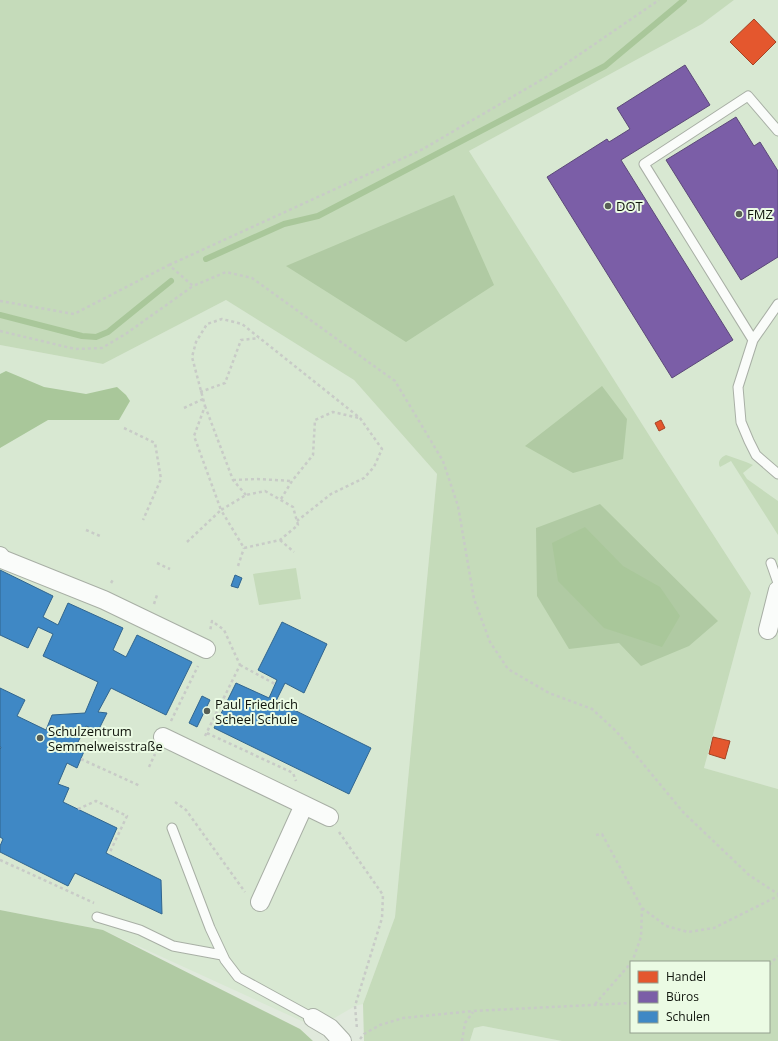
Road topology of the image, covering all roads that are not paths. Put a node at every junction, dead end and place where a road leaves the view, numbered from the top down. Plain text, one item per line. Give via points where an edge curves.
1 (778, 131) edge
2 (778, 304) edge
3 (753, 340) junction
4 (778, 474) edge
5 (0, 556) edge
6 (771, 563) dead end
7 (778, 583) edge
8 (778, 590) edge
9 (768, 630) dead end
10 (206, 649) road end
11 (163, 737) road end
12 (298, 802) junction
13 (329, 817) road end
14 (172, 828) dead end
15 (260, 902) road end
16 (97, 917) dead end
17 (222, 955) junction
18 (312, 1018) joint
19 (349, 1038) edge

1 - 3 lane via 748,96 644,164
2 - 3 lane
3 - 4 lane via 738,387 741,422 756,455
5 - 10 street via 104,600
6 - 7 lane
8 - 9 street
11 - 12 street
12 - 13 street
12 - 15 street
14 - 17 lane
16 - 17 lane via 140,930 173,946
17 - 18 lane via 238,977
18 - 19 street

